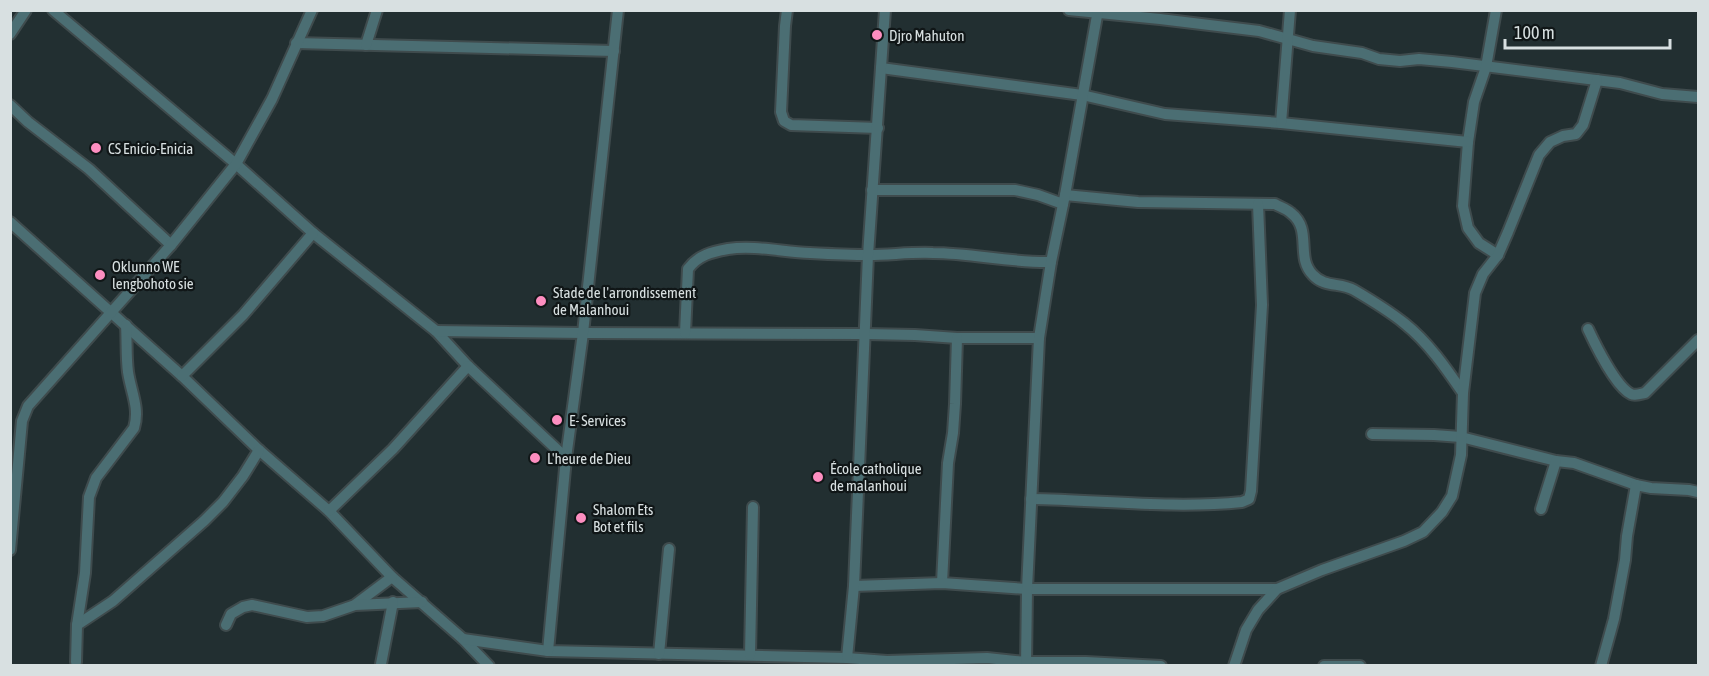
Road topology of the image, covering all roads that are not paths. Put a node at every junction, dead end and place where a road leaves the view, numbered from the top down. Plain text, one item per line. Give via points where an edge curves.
1 (26, 10) edge
2 (53, 10) edge
3 (312, 10) edge
4 (377, 10) edge
5 (618, 10) edge
6 (787, 10) edge
7 (885, 10) edge
8 (1069, 10) edge
9 (1290, 10) edge
10 (1496, 10) edge
11 (1097, 12) edge
12 (10, 34) edge
13 (1287, 40) junction
14 (296, 43) junction
15 (366, 45) junction
16 (614, 51) junction
17 (1486, 67) junction
18 (881, 68) junction
19 (1597, 80) junction
20 (1082, 95) junction
21 (1698, 97) edge
22 (10, 105) edge
23 (1281, 123) junction
24 (878, 128) junction
25 (1468, 142) junction
26 (236, 164) junction
27 (872, 190) junction
28 (1064, 200) junction
29 (1258, 204) junction
30 (10, 222) edge
31 (314, 233) junction
32 (171, 245) junction
33 (868, 255) junction
34 (1498, 255) junction
35 (1051, 262) junction
36 (112, 312) junction
37 (126, 325) junction
38 (1588, 329) dead end
39 (436, 331) junction
40 (584, 333) junction
41 (685, 333) junction
42 (866, 334) junction
43 (957, 338) junction
44 (1039, 338) junction
45 (1698, 340) edge
46 (468, 366) junction
47 (182, 376) junction
48 (1463, 393) junction
49 (1372, 434) dead end
50 (1461, 437) junction
51 (260, 450) junction
52 (566, 458) junction
53 (1556, 461) junction
54 (1636, 484) junction
55 (1698, 492) edge
56 (1031, 499) junction
57 (753, 507) dead end
58 (1541, 509) dead end
59 (329, 511) junction
60 (669, 549) dead end
61 (10, 550) edge
62 (392, 577) junction
63 (942, 583) junction
64 (854, 586) junction
65 (1027, 589) junction
66 (1277, 589) junction
67 (393, 602) junction
68 (422, 602) junction
69 (355, 604) junction
70 (226, 625) dead end
71 (77, 626) junction
72 (463, 639) junction
73 (548, 651) junction
74 (659, 654) junction
75 (750, 655) junction
76 (764, 661) edge
77 (842, 661) edge
78 (76, 662) dead end
79 (934, 663) edge
80 (1026, 664) edge
81 (382, 665) edge
82 (1330, 665) edge
83 (489, 666) edge
84 (1161, 666) edge
85 (1234, 666) edge
86 (1324, 666) edge
87 (1360, 666) edge
88 (1601, 666) edge

1 - 12 street
2 - 26 street
3 - 14 street
4 - 15 street
5 - 16 street
6 - 24 street via 781,112 784,121 791,125
7 - 18 street
8 - 11 street
9 - 13 street
10 - 17 street
11 - 13 street via 1259,31
11 - 20 street
13 - 17 street via 1379,59
13 - 23 street
14 - 15 street
14 - 26 street via 272,99
15 - 16 street
16 - 40 street
17 - 19 street
17 - 25 street via 1474,102
18 - 20 street
18 - 24 street
19 - 21 street via 1662,94
19 - 34 street via 1583,125 1575,134 1550,142 1539,155
20 - 23 street via 1165,114
20 - 28 street
22 - 32 street via 89,169
23 - 25 street
24 - 27 street
25 - 34 street via 1463,206 1468,228 1479,243
26 - 31 street
26 - 32 street
27 - 28 street via 1015,190
27 - 33 street
28 - 29 street
28 - 35 street
29 - 48 street via 1275,204 1291,213 1303,231 1303,253 1312,275 1330,285 1347,286 1405,324 1436,356
29 - 56 street via 1262,305 1249,499 1197,506
30 - 36 street
31 - 39 street
31 - 47 street via 243,315
32 - 36 street
33 - 35 street via 933,253
33 - 41 street via 752,248 699,257 688,269
33 - 42 street
34 - 48 street via 1475,293
35 - 44 street
36 - 37 street
36 - 61 street via 24,414
37 - 47 street
37 - 71 street via 136,419 134,428 96,478 89,497 85,573
38 - 45 street via 1622,386 1635,395 1645,393
39 - 40 street
39 - 46 street
40 - 41 street
40 - 52 street
41 - 42 street
42 - 43 street
42 - 64 street
43 - 44 street
43 - 63 street
44 - 56 street
46 - 52 street
46 - 59 street via 393,449
47 - 51 street
48 - 50 street
49 - 50 street
50 - 53 street
50 - 66 street via 1452,496 1423,532
51 - 59 street
51 - 71 street via 223,502 204,521 113,601
52 - 73 street
53 - 54 street via 1592,468
53 - 58 street
54 - 55 street
54 - 88 street via 1626,560
56 - 65 street
57 - 75 street
59 - 62 street
60 - 74 street
62 - 68 street
62 - 69 street
63 - 64 street
63 - 65 street
64 - 77 street
65 - 66 street
65 - 80 street
66 - 85 street via 1246,630
67 - 68 street
67 - 69 street
67 - 81 street
68 - 72 street
69 - 70 street via 323,616 307,617 252,605 231,614
71 - 78 street
72 - 73 street
72 - 83 street
73 - 74 street
74 - 75 street
75 - 76 street
76 - 77 street
77 - 79 street
79 - 80 street via 987,658
80 - 84 street
82 - 86 street
82 - 87 street

